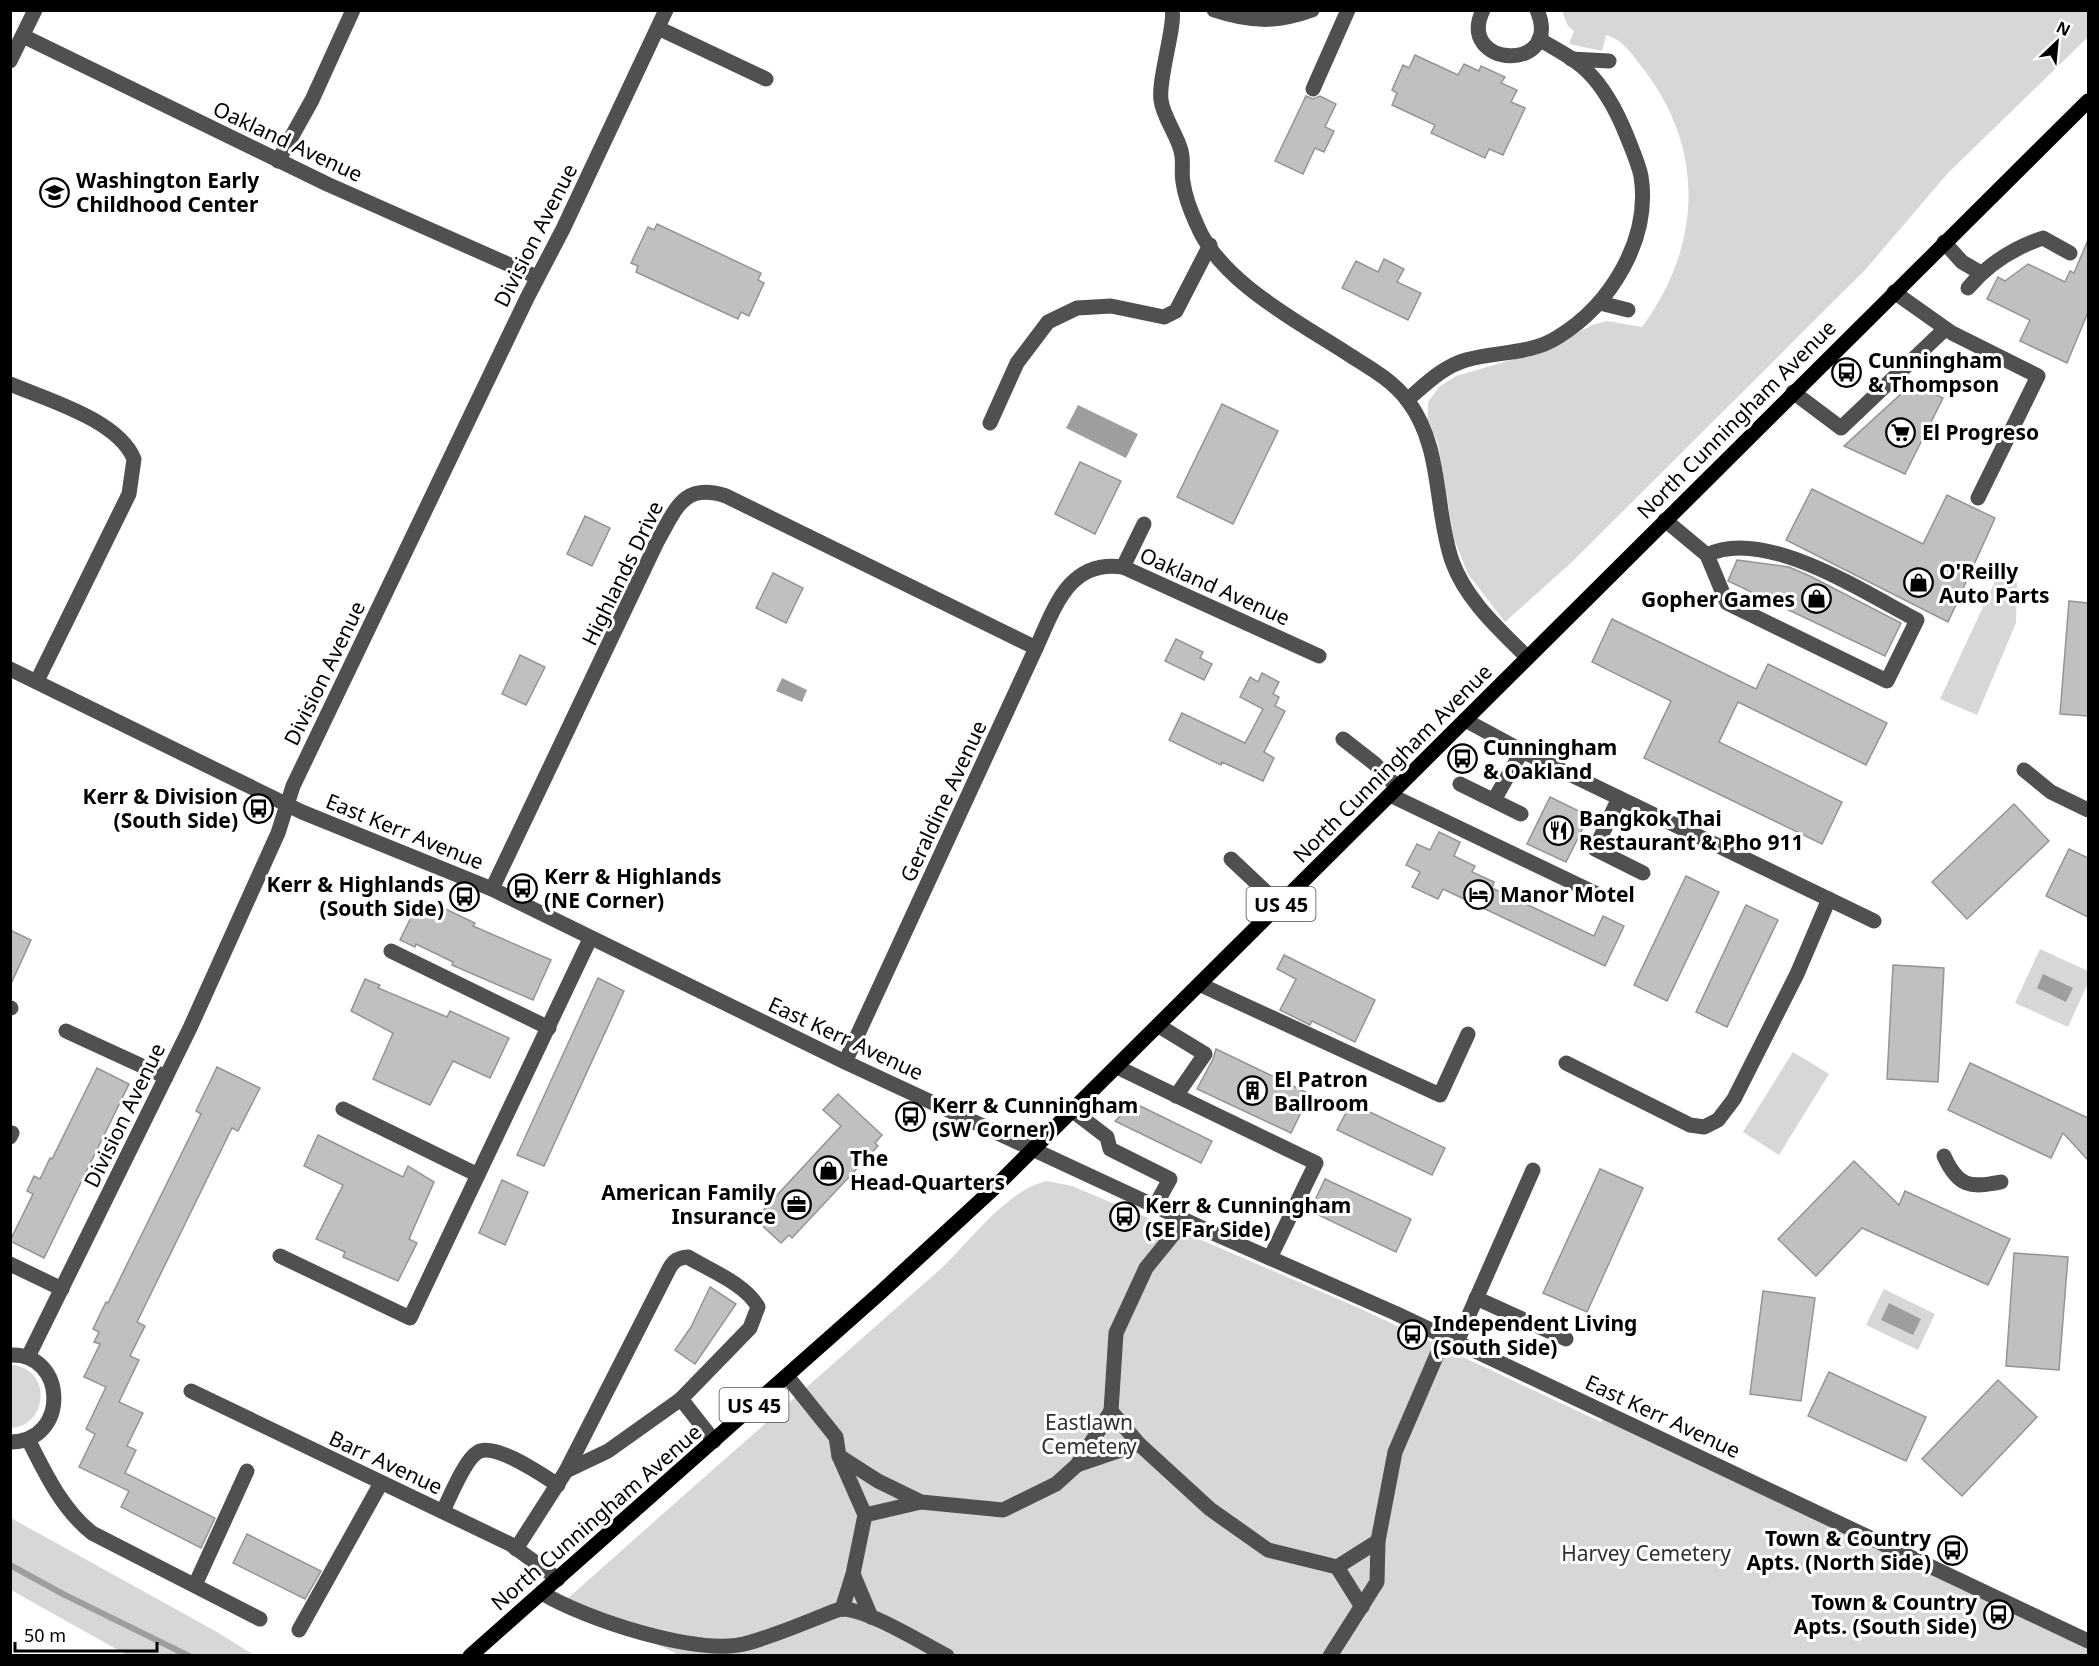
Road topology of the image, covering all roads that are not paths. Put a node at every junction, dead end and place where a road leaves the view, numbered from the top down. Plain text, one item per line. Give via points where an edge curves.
1 (35, 10) edge
2 (353, 10) edge
3 (666, 10) edge
4 (1172, 10) edge
5 (1214, 10) edge
6 (1312, 10) edge
7 (1348, 10) edge
8 (1537, 10) edge
9 (1479, 12) edge
10 (658, 28) junction
11 (22, 36) junction
12 (1539, 39) junction
13 (1571, 59) junction
14 (1609, 61) dead end
15 (10, 62) edge
16 (766, 79) dead end
17 (1313, 89) dead end
18 (2088, 101) edge
19 (278, 160) junction
20 (1944, 242) junction
21 (1210, 245) junction
22 (2070, 253) dead end
23 (1981, 273) junction
24 (537, 277) junction
25 (1968, 288) dead end
26 (1894, 292) junction
27 (1600, 303) junction
28 (1628, 310) dead end
29 (1945, 329) junction
30 (10, 384) edge
31 (1793, 392) junction
32 (1407, 400) junction
33 (990, 423) dead end
34 (1978, 498) dead end
35 (1665, 520) junction
36 (1144, 524) dead end
37 (1707, 555) junction
38 (1123, 567) junction
39 (1091, 568) joint
40 (1036, 648) junction
41 (1319, 656) dead end
42 (1527, 657) junction
43 (10, 669) edge
44 (37, 681) junction
45 (1465, 720) junction
46 (1343, 739) dead end
47 (1522, 751) junction
48 (2024, 770) dead end
49 (1460, 784) dead end
50 (1394, 791) junction
51 (1619, 798) junction
52 (1494, 800) junction
53 (286, 804) junction
54 (2088, 810) edge
55 (1521, 814) dead end
56 (1231, 859) dead end
57 (1643, 873) dead end
58 (492, 889) junction
59 (1599, 895) dead end
60 (1829, 899) junction
61 (1280, 905) junction
62 (1874, 921) dead end
63 (590, 939) junction
64 (392, 951) dead end
65 (1201, 985) junction
66 (1159, 1026) junction
67 (549, 1028) junction
68 (66, 1031) dead end
69 (1468, 1034) dead end
70 (845, 1062) junction
71 (1566, 1063) dead end
72 (1117, 1067) junction
73 (166, 1077) junction
74 (1176, 1096) junction
75 (343, 1109) dead end
76 (1073, 1111) junction
77 (1033, 1150) junction
78 (1944, 1156) dead end
79 (1533, 1170) dead end
80 (478, 1175) junction
81 (2001, 1182) dead end
82 (1155, 1206) junction
83 (1185, 1220) junction
84 (280, 1256) dead end
85 (1270, 1258) junction
86 (10, 1264) edge
87 (62, 1289) junction
88 (1476, 1298) junction
89 (1451, 1339) junction
90 (1566, 1339) dead end
91 (10, 1354) edge
92 (28, 1357) junction
93 (787, 1376) junction
94 (191, 1391) dead end
95 (681, 1399) junction
96 (1111, 1411) junction
97 (28, 1439) junction
98 (714, 1441) junction
99 (10, 1442) edge
100 (1139, 1444) junction
101 (839, 1456) junction
102 (1077, 1465) junction
103 (247, 1471) dead end
104 (566, 1471) junction
105 (381, 1483) junction
106 (558, 1485) junction
107 (921, 1502) junction
108 (443, 1511) junction
109 (865, 1515) junction
110 (1378, 1541) junction
111 (516, 1549) junction
112 (1337, 1567) junction
113 (853, 1574) junction
114 (558, 1579) junction
115 (195, 1585) junction
116 (542, 1593) junction
117 (1362, 1607) junction
118 (842, 1609) junction
119 (871, 1617) junction
120 (260, 1619) dead end
121 (299, 1630) dead end
122 (2088, 1641) edge
123 (470, 1656) edge
124 (948, 1656) edge
125 (1330, 1656) edge

1 - 11 street
2 - 19 street via 312,100
3 - 10 street, Division Avenue
4 - 21 street via 1161,100 1181,152 1182,182 1189,204
5 - 6 street via 1243,20 1286,20
7 - 17 street
8 - 12 street via 1542,29
9 - 12 street via 1480,36 1494,53 1515,57 1525,54
10 - 16 street
10 - 24 street, Division Avenue
11 - 15 street
11 - 19 street, Oakland Avenue
12 - 13 street
13 - 14 street
13 - 27 street via 1588,71 1615,108 1641,176 1642,206 1628,258
18 - 20 main road, North Cunningham Avenue / US 45
19 - 24 street, Oakland Avenue
20 - 23 street via 1962,262
20 - 26 main road, North Cunningham Avenue / US 45
21 - 32 street via 1220,260 1261,298 1380,374
21 - 33 street via 1176,311 1164,317 1111,306 1077,308 1048,322 1017,363
22 - 23 street via 2043,238 2019,246
23 - 25 street
24 - 53 street, Division Avenue
26 - 29 street
26 - 31 main road, North Cunningham Avenue / US 45
27 - 28 street
27 - 32 street via 1557,338 1524,352 1465,360 1440,371
29 - 31 street via 1841,428
29 - 34 street via 2037,376
30 - 44 street via 115,433 131,451 134,474 129,494
31 - 35 main road, North Cunningham Avenue / US 45
32 - 42 street via 1426,435 1435,465 1452,562 1477,605
35 - 37 street
35 - 42 main road, North Cunningham Avenue / US 45
36 - 38 street
37 - 37 street via 1727,603 1887,681 1917,620 1780,553 1722,548
38 - 39 street, Oakland Avenue
38 - 41 street, Oakland Avenue
39 - 40 street, Geraldine Avenue via 1072,581
40 - 58 street, Highlands Drive via 726,496 709,490 697,492 679,504 657,542
40 - 70 street, Geraldine Avenue
42 - 45 main road, North Cunningham Avenue / US 45
43 - 44 street, East Kerr Avenue
44 - 53 street, East Kerr Avenue
45 - 47 street
45 - 50 main road, North Cunningham Avenue / US 45
46 - 50 street via 1375,764
47 - 51 street
47 - 52 street
48 - 54 street via 2051,792
49 - 52 street
50 - 59 street
50 - 61 main road, North Cunningham Avenue / US 45
51 - 57 street via 1595,849
51 - 60 street
52 - 55 street
53 - 58 street, East Kerr Avenue
53 - 73 street, Division Avenue via 278,833
56 - 61 street
58 - 63 street, East Kerr Avenue
60 - 62 street
60 - 71 street via 1797,974 1734,1099 1718,1120 1704,1127 1690,1125
61 - 65 main road, North Cunningham Avenue / US 45
63 - 67 street
63 - 70 street, East Kerr Avenue
64 - 67 street
65 - 66 main road, North Cunningham Avenue / US 45
65 - 69 street via 1440,1095
66 - 72 main road, North Cunningham Avenue / US 45
66 - 74 street via 1205,1054
67 - 80 street
68 - 73 street
70 - 77 street, East Kerr Avenue
72 - 74 street
72 - 76 main road, North Cunningham Avenue / US 45
73 - 87 street, Division Avenue
74 - 85 street via 1316,1163
75 - 80 street
76 - 77 main road, North Cunningham Avenue / US 45
76 - 82 street via 1107,1137 1110,1149 1170,1179
77 - 82 street, East Kerr Avenue
77 - 93 main road, North Cunningham Avenue / US 45
78 - 81 street via 1953,1176 1975,1187
79 - 88 street
80 - 84 street via 410,1318
82 - 83 street, East Kerr Avenue
83 - 85 street, East Kerr Avenue
83 - 96 street via 1146,1268 1116,1333
85 - 89 street, East Kerr Avenue
86 - 87 street
87 - 92 street, Division Avenue
88 - 89 street
88 - 90 street
89 - 110 street via 1395,1452
89 - 122 street, East Kerr Avenue
91 - 92 street
92 - 97 street via 50,1377 55,1406 41,1431
93 - 98 main road, North Cunningham Avenue / US 45
93 - 101 street via 836,1437
94 - 105 street, Barr Avenue
95 - 98 street
95 - 104 street via 608,1451
95 - 104 street via 750,1328 758,1307 749,1295 688,1257 674,1261 669,1269
96 - 100 street
96 - 102 street
97 - 99 street
97 - 115 street via 46,1475 78,1522 92,1533
98 - 114 main road, North Cunningham Avenue / US 45
100 - 102 street
100 - 112 street via 1210,1509 1268,1550
101 - 107 street
101 - 109 street
102 - 107 street via 1056,1484 1004,1509
103 - 115 street
104 - 106 street
105 - 108 street, Barr Avenue
105 - 121 street
106 - 108 street via 500,1452 484,1450 468,1462
106 - 111 street
107 - 109 street
108 - 111 street, Barr Avenue
109 - 113 street
110 - 112 street
110 - 117 street via 1377,1582
111 - 114 street, Barr Avenue
112 - 117 street
113 - 118 street
113 - 119 street
114 - 116 main road, North Cunningham Avenue / US 45
115 - 120 street
116 - 118 street via 583,1613 703,1646 746,1644
116 - 123 main road, North Cunningham Avenue / US 45
117 - 125 street
118 - 119 street
119 - 124 street

